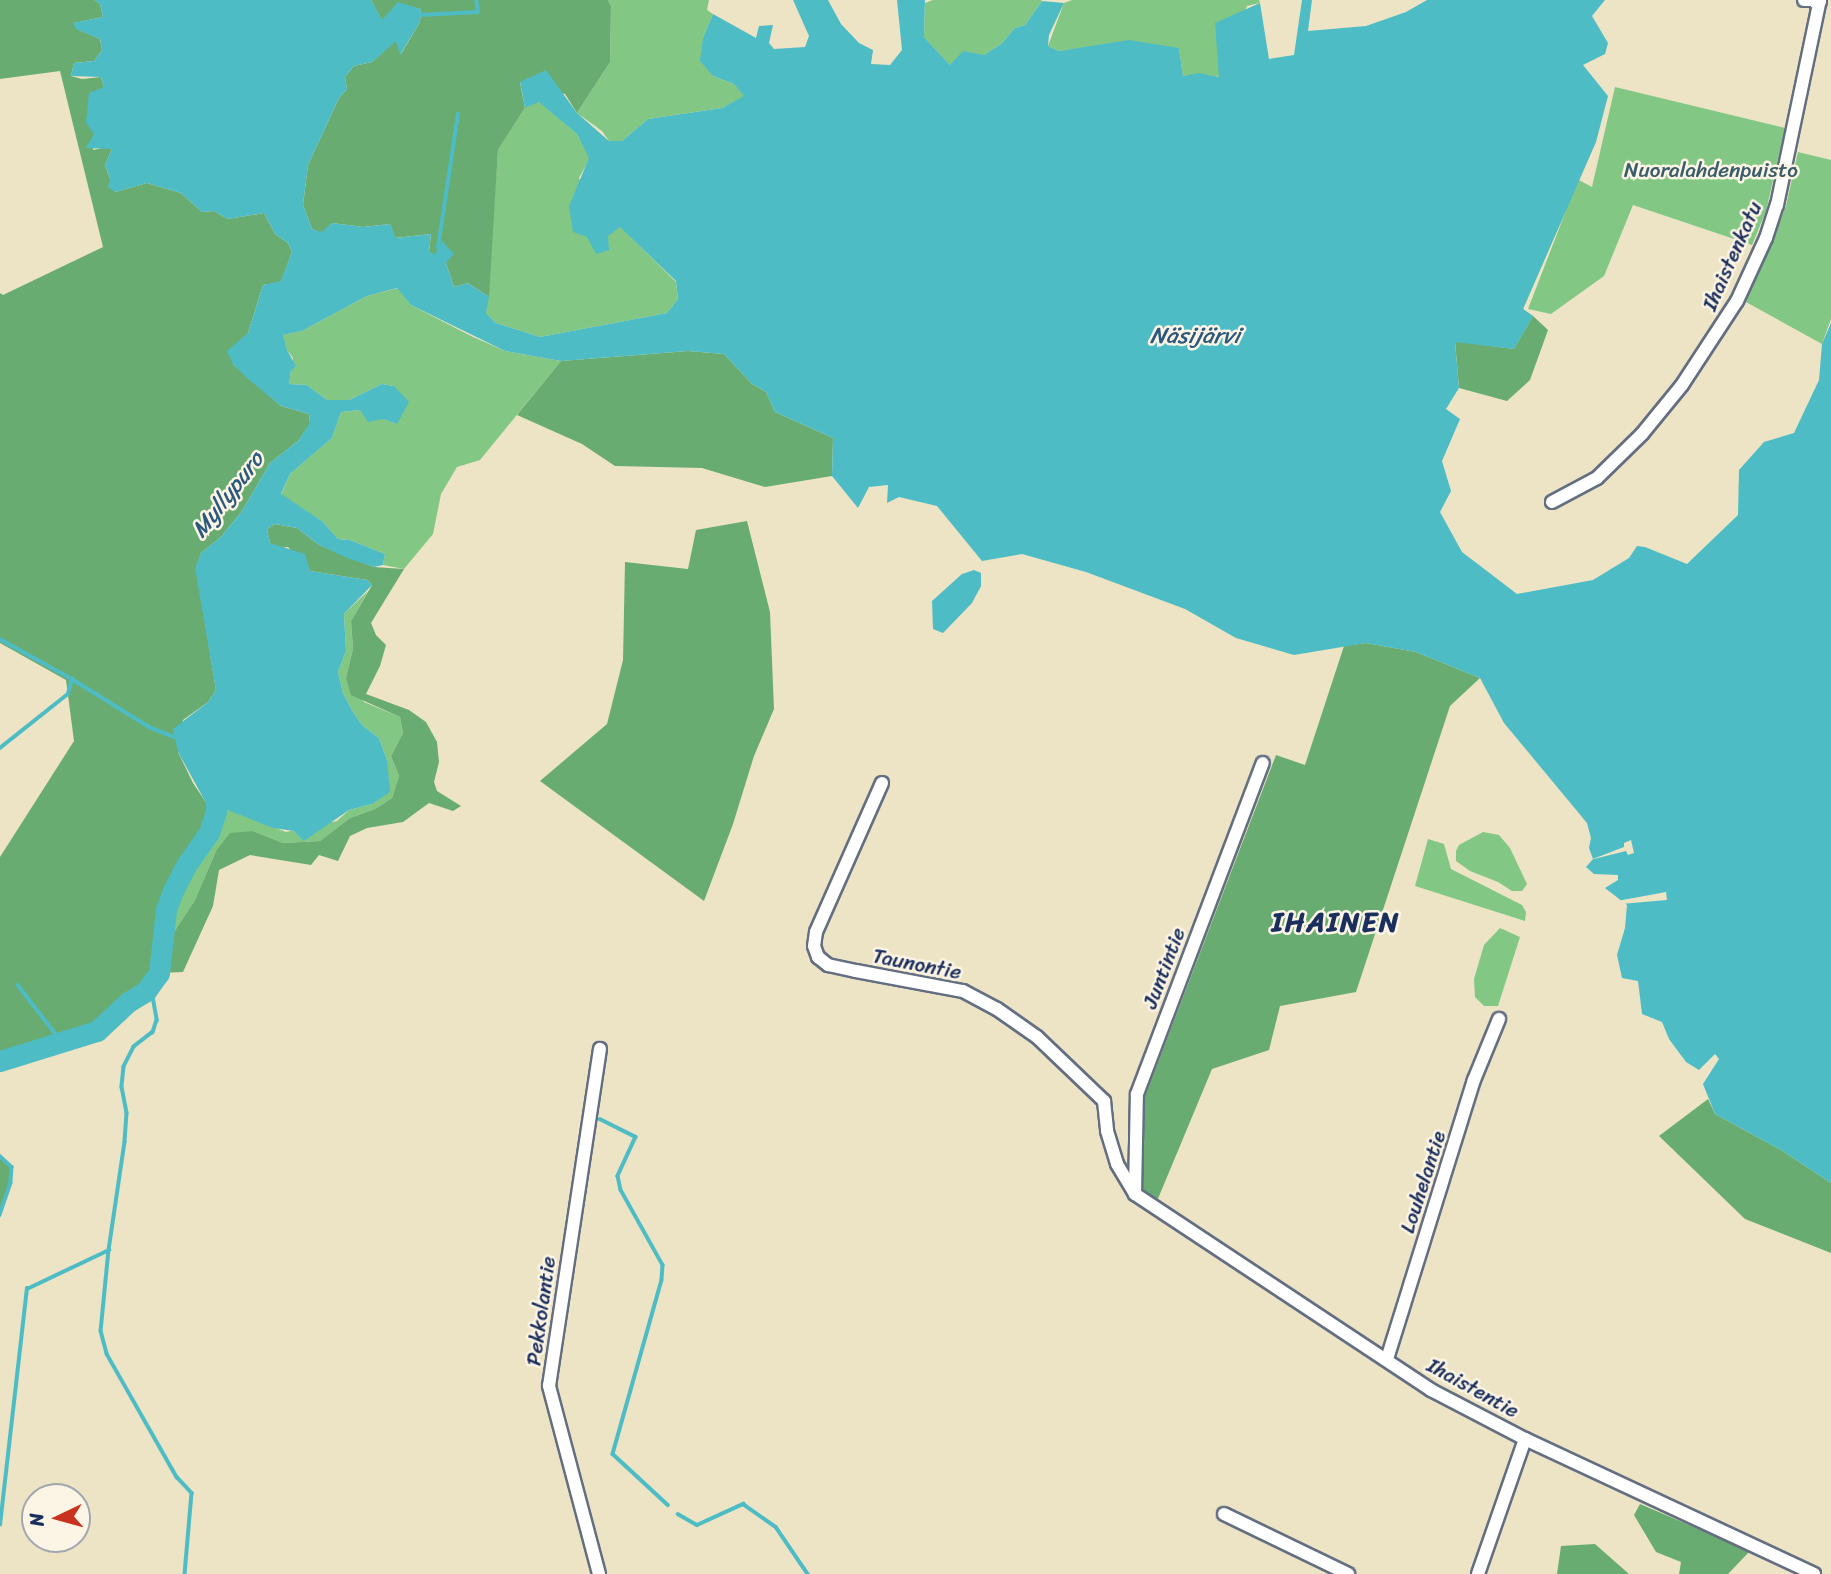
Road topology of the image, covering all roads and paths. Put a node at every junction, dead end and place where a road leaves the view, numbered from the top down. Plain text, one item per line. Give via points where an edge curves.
1 (1804, 0) edge
2 (1820, 0) edge
3 (1552, 502) dead end
4 (1263, 763) dead end
5 (882, 783) dead end
6 (1499, 1019) dead end
7 (600, 1049) dead end
8 (1135, 1194) junction
9 (1387, 1359) junction
10 (1525, 1439) junction
11 (1224, 1514) dead end
12 (599, 1574) edge
13 (1349, 1574) edge
14 (1478, 1574) edge
15 (1814, 1574) edge

1 - 2 street
2 - 3 street, Ihaistenkatu via 1777,205 1737,301 1643,433 1597,478
4 - 8 street, Juntintie via 1137,1094
5 - 8 street, Taunontie via 816,932 818,957 828,965 963,991 1037,1037 1104,1101 1117,1164
6 - 9 street, Louhelantie via 1474,1080
7 - 12 street, Pekkolantie via 550,1386
8 - 9 street, Ihaistentie
9 - 10 street, Ihaistentie via 1431,1390
10 - 14 street
10 - 15 street, Ihaistentie
11 - 13 street

